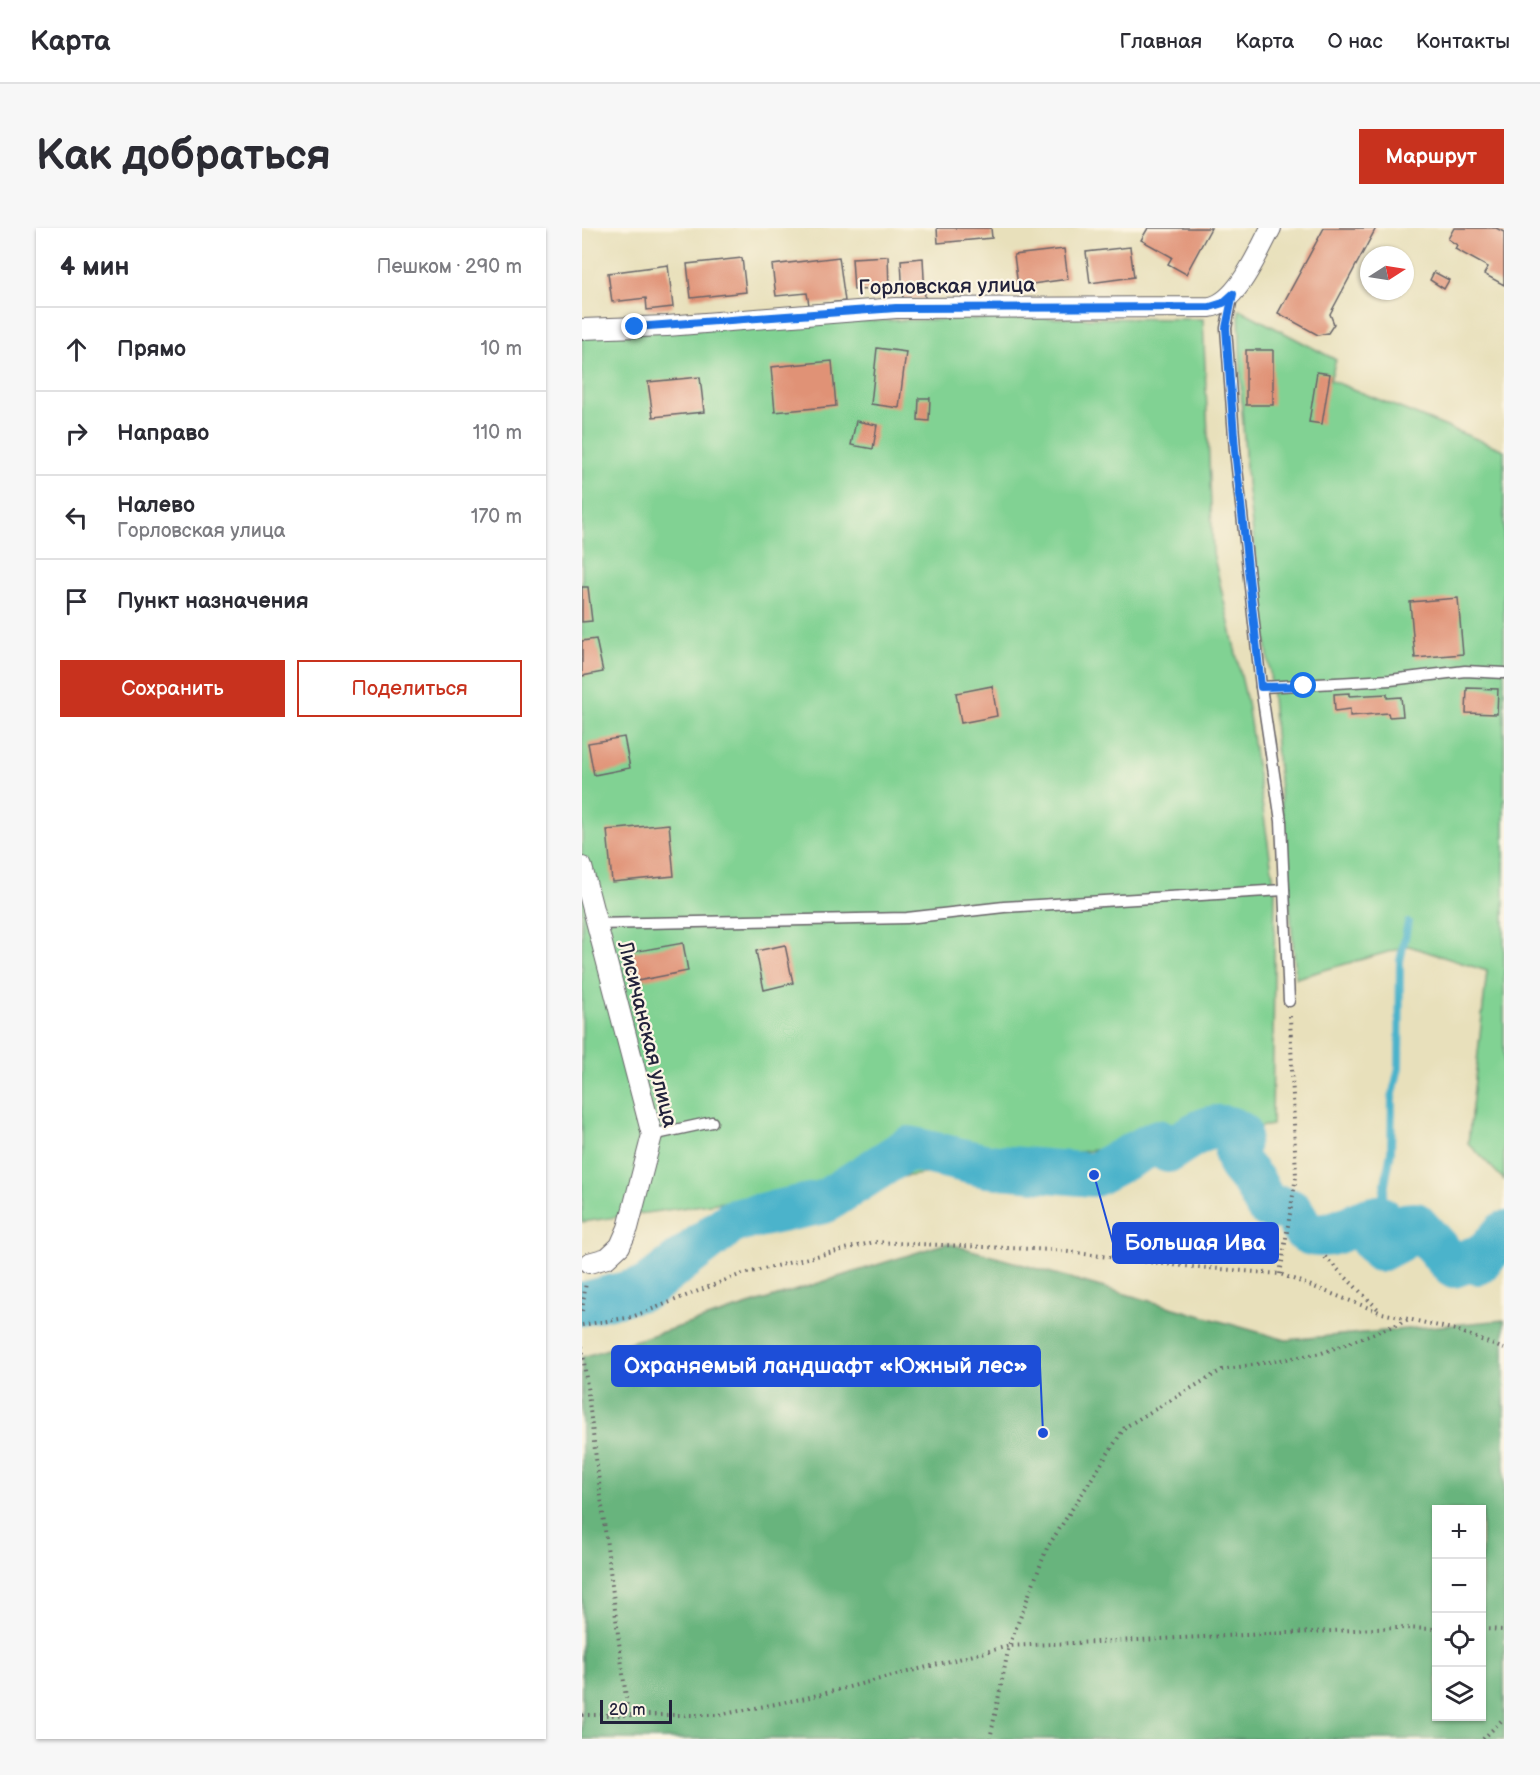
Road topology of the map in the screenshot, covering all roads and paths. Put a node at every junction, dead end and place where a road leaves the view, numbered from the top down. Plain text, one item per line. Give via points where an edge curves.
1 (1271, 228) edge
2 (1233, 294) junction
3 (582, 329) edge
4 (1504, 673) edge
5 (1261, 687) junction
6 (582, 867) edge
7 (1284, 890) junction
8 (595, 924) junction
9 (1289, 1000) joint
10 (712, 1122) dead end
11 (652, 1135) junction
12 (1325, 1257) dead end
13 (585, 1264) edge
14 (1280, 1274) junction
15 (582, 1311) edge
16 (1382, 1313) junction
17 (1410, 1320) junction
18 (582, 1325) edge
19 (582, 1346) edge
20 (1504, 1349) edge
21 (1432, 1629) edge
22 (1486, 1629) edge
23 (1504, 1630) edge
24 (1009, 1646) junction
25 (628, 1714) junction
26 (582, 1715) edge
27 (1504, 1718) edge
28 (990, 1739) edge
29 (1483, 1739) edge

1 - 2 street
2 - 3 street, Горловская улица via 1210,307 896,308
2 - 5 lane via 1226,328
4 - 5 lane via 1465,671 1390,680
5 - 7 lane via 1279,801
6 - 8 street, Лисичанская улица
7 - 8 lane via 1004,907 907,918
7 - 9 lane
8 - 11 street, Лисичанская улица
9 - 14 path via 1296,1177
10 - 11 lane
11 - 13 street, Лисичанская улица via 620,1246 607,1258
12 - 16 path
13 - 15 path
14 - 16 path
14 - 18 path via 1053,1250 874,1242 739,1275 632,1317
16 - 17 path
17 - 20 path via 1456,1330
17 - 24 path via 1322,1353 1222,1370 1125,1428 1047,1548
19 - 25 path
21 - 24 path
22 - 23 path
24 - 25 path via 806,1698 719,1715
24 - 28 path
25 - 26 path
27 - 29 path

